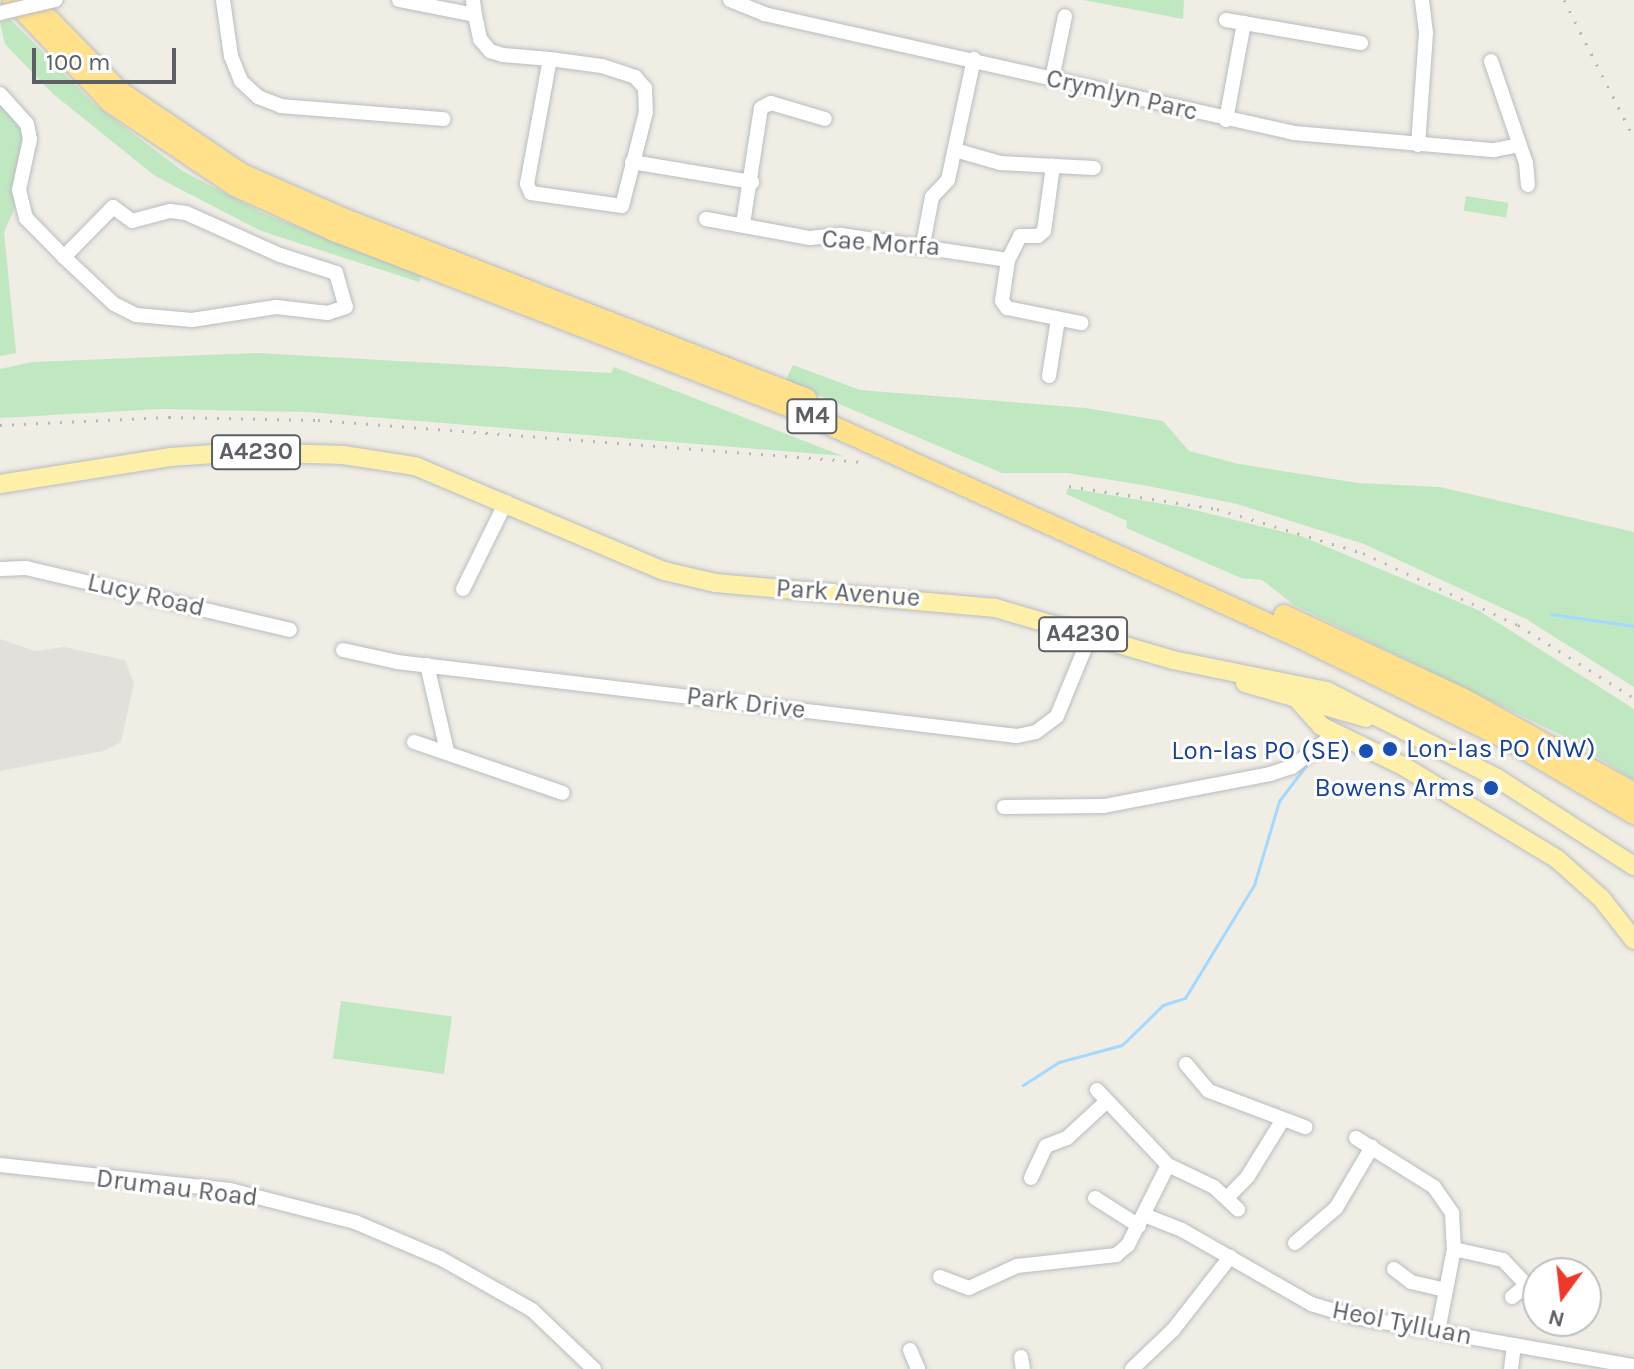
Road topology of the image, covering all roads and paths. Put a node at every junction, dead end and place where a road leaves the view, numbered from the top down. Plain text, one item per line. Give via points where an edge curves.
1 (13, 0) edge
2 (31, 0) edge
3 (55, 0) edge
4 (223, 0) edge
5 (730, 0) edge
6 (1422, 0) edge
7 (409, 1) edge
8 (474, 7) edge
9 (0, 13) edge
10 (1065, 16) dead end
11 (1226, 20) dead end
12 (1244, 23) junction
13 (1361, 43) dead end
14 (550, 59) junction
15 (974, 59) junction
16 (1491, 61) dead end
17 (1052, 79) junction
18 (0, 94) edge
19 (443, 119) dead end
20 (825, 119) dead end
21 (1226, 120) junction
22 (1418, 145) junction
23 (1520, 145) junction
24 (955, 150) junction
25 (632, 162) junction
26 (1053, 166) junction
27 (1094, 168) dead end
28 (752, 182) junction
29 (1528, 185) dead end
30 (706, 219) dead end
31 (743, 224) junction
32 (923, 244) junction
33 (64, 257) junction
34 (1008, 260) junction
35 (1058, 319) junction
36 (1081, 323) dead end
37 (1049, 376) dead end
38 (0, 484) edge
39 (506, 502) junction
40 (0, 569) edge
41 (463, 589) dead end
42 (290, 630) dead end
43 (1090, 636) junction
44 (343, 650) dead end
45 (427, 665) junction
46 (1302, 692) junction
47 (1324, 707) junction
48 (1392, 725) junction
49 (1336, 733) junction
50 (414, 742) dead end
51 (447, 751) junction
52 (1456, 756) junction
53 (1439, 787) junction
54 (563, 793) dead end
55 (1634, 793) edge
56 (1004, 807) dead end
57 (1634, 814) edge
58 (1634, 866) edge
59 (1634, 940) edge
60 (1186, 1064) dead end
61 (1282, 1121) junction
62 (1305, 1127) dead end
63 (1356, 1138) dead end
64 (1372, 1147) junction
65 (0, 1165) edge
66 (1168, 1165) junction
67 (1031, 1178) dead end
68 (1228, 1197) junction
69 (1095, 1198) dead end
70 (1238, 1209) dead end
71 (1141, 1220) junction
72 (1295, 1243) dead end
73 (1454, 1249) junction
74 (1230, 1257) junction
75 (1394, 1269) dead end
76 (940, 1277) dead end
77 (1522, 1280) edge
78 (1522, 1289) edge
79 (1445, 1290) junction
80 (1512, 1297) dead end
81 (1438, 1331) junction
82 (1514, 1345) junction
83 (910, 1350) dead end
84 (1634, 1366) edge
85 (594, 1369) edge
86 (918, 1369) edge
87 (1132, 1369) edge
88 (1511, 1369) edge

1 - 57 highway, M4 via 110,102 235,186 334,231 815,417 1300,638 1512,742
2 - 55 highway, M4 via 119,91 242,174 783,388 1464,699
3 - 9 street, bridge
4 - 19 street via 231,56 241,81 258,97 281,106
5 - 15 street, Crymlyn Parc via 764,14
6 - 22 street via 1426,33
7 - 8 street
8 - 14 street via 480,39 490,51
10 - 17 street
11 - 12 street
12 - 13 street
12 - 21 street
14 - 25 street via 624,71 645,88 646,112
14 - 25 street via 539,136 526,174 531,193 622,206
15 - 17 street, Crymlyn Parc
15 - 24 street
16 - 23 street
17 - 21 street, Crymlyn Parc
18 - 33 street via 27,124 30,139 19,190 26,218
20 - 28 street via 771,103 761,108
21 - 22 street, Crymlyn Parc via 1335,139
22 - 23 street, Crymlyn Parc via 1494,150
23 - 29 street
24 - 26 street via 1000,163
24 - 32 street via 948,180 927,210
25 - 28 street
26 - 27 street
26 - 34 street via 1041,235 1020,236
28 - 31 street
30 - 31 street, Cae Morfa
31 - 32 street, Cae Morfa via 810,238 841,235
32 - 34 street, Cae Morfa
33 - 33 street via 114,304 136,315 192,320 276,307 328,313 346,307 336,273 179,211 132,221 113,207
34 - 35 street via 1002,301 1007,308
35 - 36 street
35 - 37 street
38 - 39 main road, A4230 via 170,457 297,452 415,466
39 - 41 street
39 - 43 main road, Park Avenue / A4230 via 608,550 716,583 969,603
40 - 42 street, Lucy Road via 26,568
43 - 45 street, Park Drive via 1057,716 1036,732 1017,736
43 - 46 main road, Park Avenue / A4230
44 - 45 street, Park Drive
45 - 51 street
46 - 47 main road
46 - 48 main road, A4230 via 1341,696
46 - 49 main road via 1313,720
47 - 48 main road, A4230
47 - 49 main road
48 - 52 main road, A4230
49 - 53 main road
49 - 56 street via 1292,767 1270,774 1104,806
50 - 51 street
51 - 54 street
52 - 53 main road
52 - 58 main road, A4230
53 - 59 main road via 1557,859 1601,898
60 - 61 street via 1209,1091
61 - 62 street
61 - 68 street via 1248,1176
63 - 64 street
64 - 72 street via 1336,1208
64 - 73 street via 1434,1187 1452,1213
65 - 85 street, Drumau Road via 230,1190 355,1222 440,1258 532,1310
66 - 67 street via 1102,1095 1067,1138 1046,1146
66 - 68 street
66 - 71 street
68 - 70 street
69 - 71 street, Heol Tylluan via 1106,1210
71 - 74 street, Heol Tylluan
71 - 76 street via 1116,1255 1029,1263 969,1288
73 - 77 street via 1503,1260
73 - 79 street
74 - 81 street, Heol Tylluan via 1311,1304
74 - 87 street via 1173,1330
75 - 79 street via 1411,1282
78 - 80 street
79 - 81 street
81 - 82 street, Heol Tylluan
82 - 84 street, Heol Tylluan
82 - 88 street
83 - 86 street

